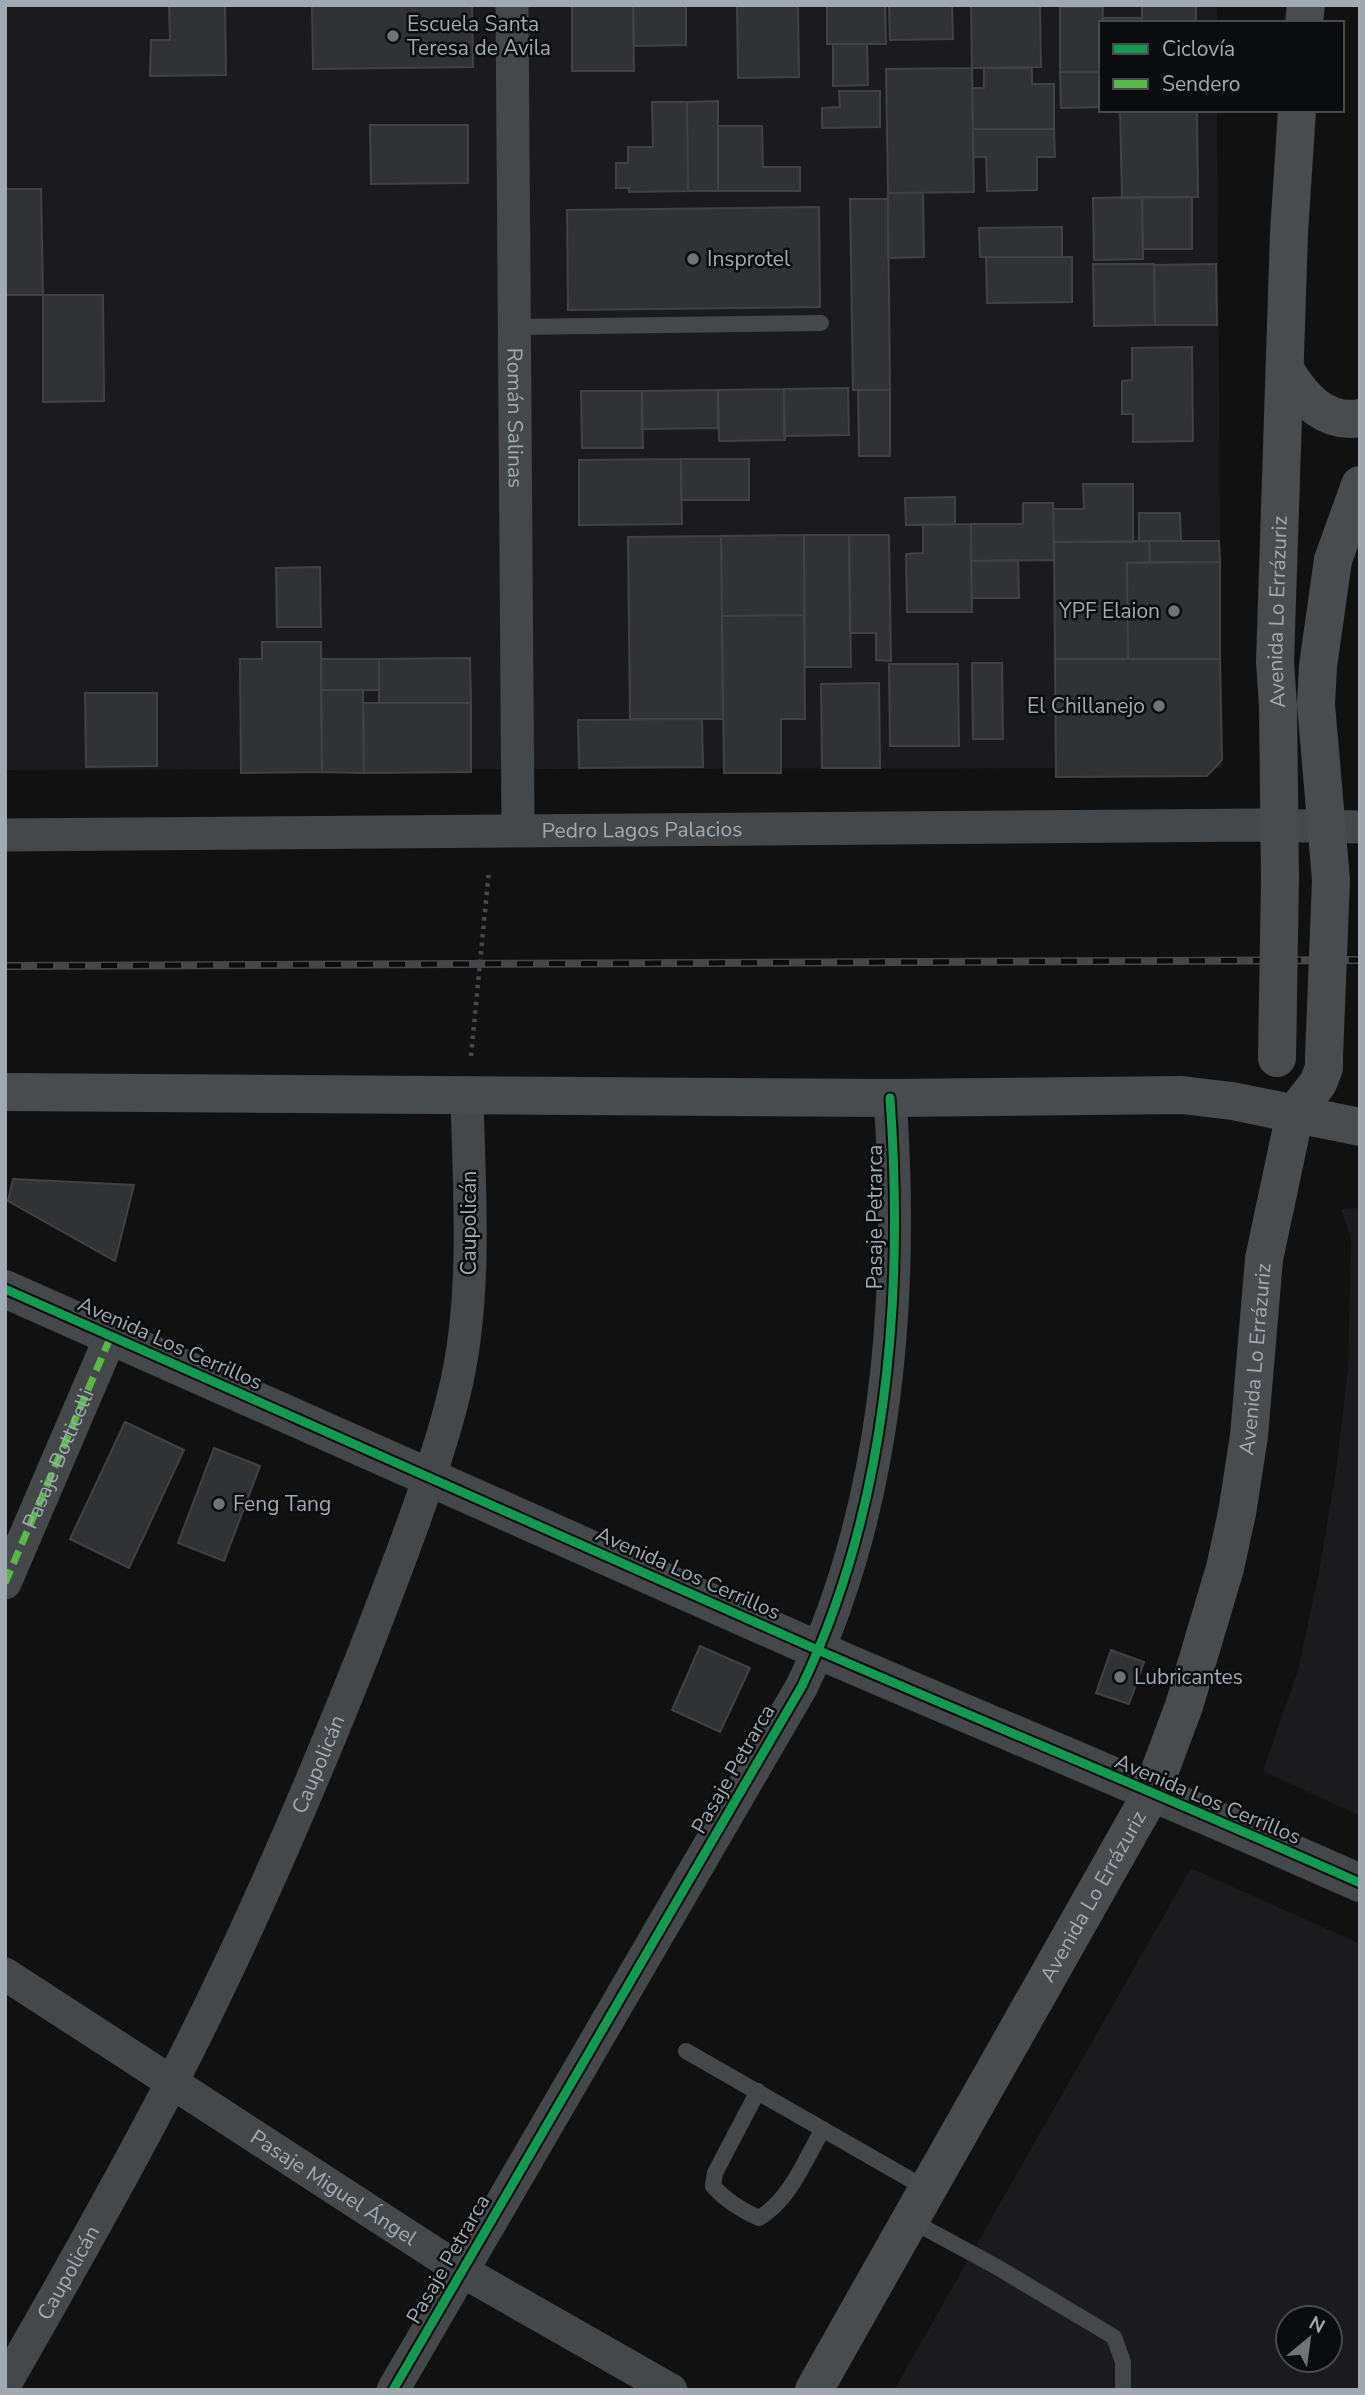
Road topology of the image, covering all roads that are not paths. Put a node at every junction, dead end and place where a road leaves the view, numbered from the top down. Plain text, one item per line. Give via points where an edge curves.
1 (512, 5) edge
2 (1297, 112) edge
3 (821, 323) dead end
4 (514, 327) junction
5 (1286, 371) junction
6 (1360, 418) edge
7 (1360, 485) edge
8 (1280, 826) junction
9 (1343, 827) edge
10 (505, 830) junction
11 (5, 835) edge
12 (5, 1092) edge
13 (467, 1095) junction
14 (890, 1098) junction
15 (1295, 1112) junction
16 (1360, 1127) edge
17 (5, 1289) edge
18 (111, 1336) junction
19 (430, 1478) junction
20 (5, 1583) edge
21 (819, 1650) junction
22 (1151, 1794) junction
23 (1360, 1883) edge
24 (5, 1974) edge
25 (686, 2051) dead end
26 (171, 2083) junction
27 (758, 2091) junction
28 (823, 2129) junction
29 (919, 2205) junction
30 (462, 2271) junction
31 (5, 2384) edge
32 (393, 2390) edge
33 (671, 2390) edge
34 (814, 2390) edge
35 (1123, 2390) edge

1 - 4 street, Román Salinas
2 - 5 main road, Avenida Lo Errázuriz
3 - 4 lane
4 - 10 street, Román Salinas
5 - 6 main road via 1297,390 1330,416
5 - 8 main road, Avenida Lo Errázuriz via 1275,662
7 - 9 main road, Avenida Lo Errázuriz via 1333,559 1316,704
8 - 9 street, Pedro Lagos Palacios
8 - 10 street, Pedro Lagos Palacios
8 - 15 main road, Avenida Lo Errázuriz, bridge via 1277,1058 1283,1090
9 - 15 main road, Avenida Lo Errázuriz, bridge via 1331,880 1324,1068
10 - 11 street, Pedro Lagos Palacios
12 - 13 main road
13 - 14 main road
13 - 19 street, Caupolicán via 468,1301 457,1379
14 - 15 main road via 1203,1096
14 - 21 street, Pasaje Petrarca via 893,1275 877,1439 853,1552
15 - 16 main road
15 - 22 main road, Avenida Lo Errázuriz via 1264,1259 1251,1423 1237,1513 1197,1669
17 - 18 street, Avenida Los Cerrillos
18 - 19 street, Avenida Los Cerrillos
18 - 20 street, Pasaje Botticelli
19 - 21 street, Avenida Los Cerrillos
19 - 26 street, Caupolicán via 306,1795
21 - 22 street, Avenida Los Cerrillos
21 - 30 street, Pasaje Petrarca
22 - 23 street, Avenida Los Cerrillos
22 - 29 main road, Avenida Lo Errázuriz
24 - 26 street, Pasaje Miguel Ángel
25 - 27 lane
26 - 30 street, Pasaje Miguel Ángel
26 - 31 street, Caupolicán
27 - 28 lane
27 - 28 lane via 715,2173 713,2186 744,2212 759,2218 782,2200
28 - 29 lane
29 - 34 main road, Avenida Lo Errázuriz
29 - 35 lane via 997,2267 1114,2337 1123,2362
30 - 32 street, Pasaje Petrarca
30 - 33 street, Pasaje Miguel Ángel

